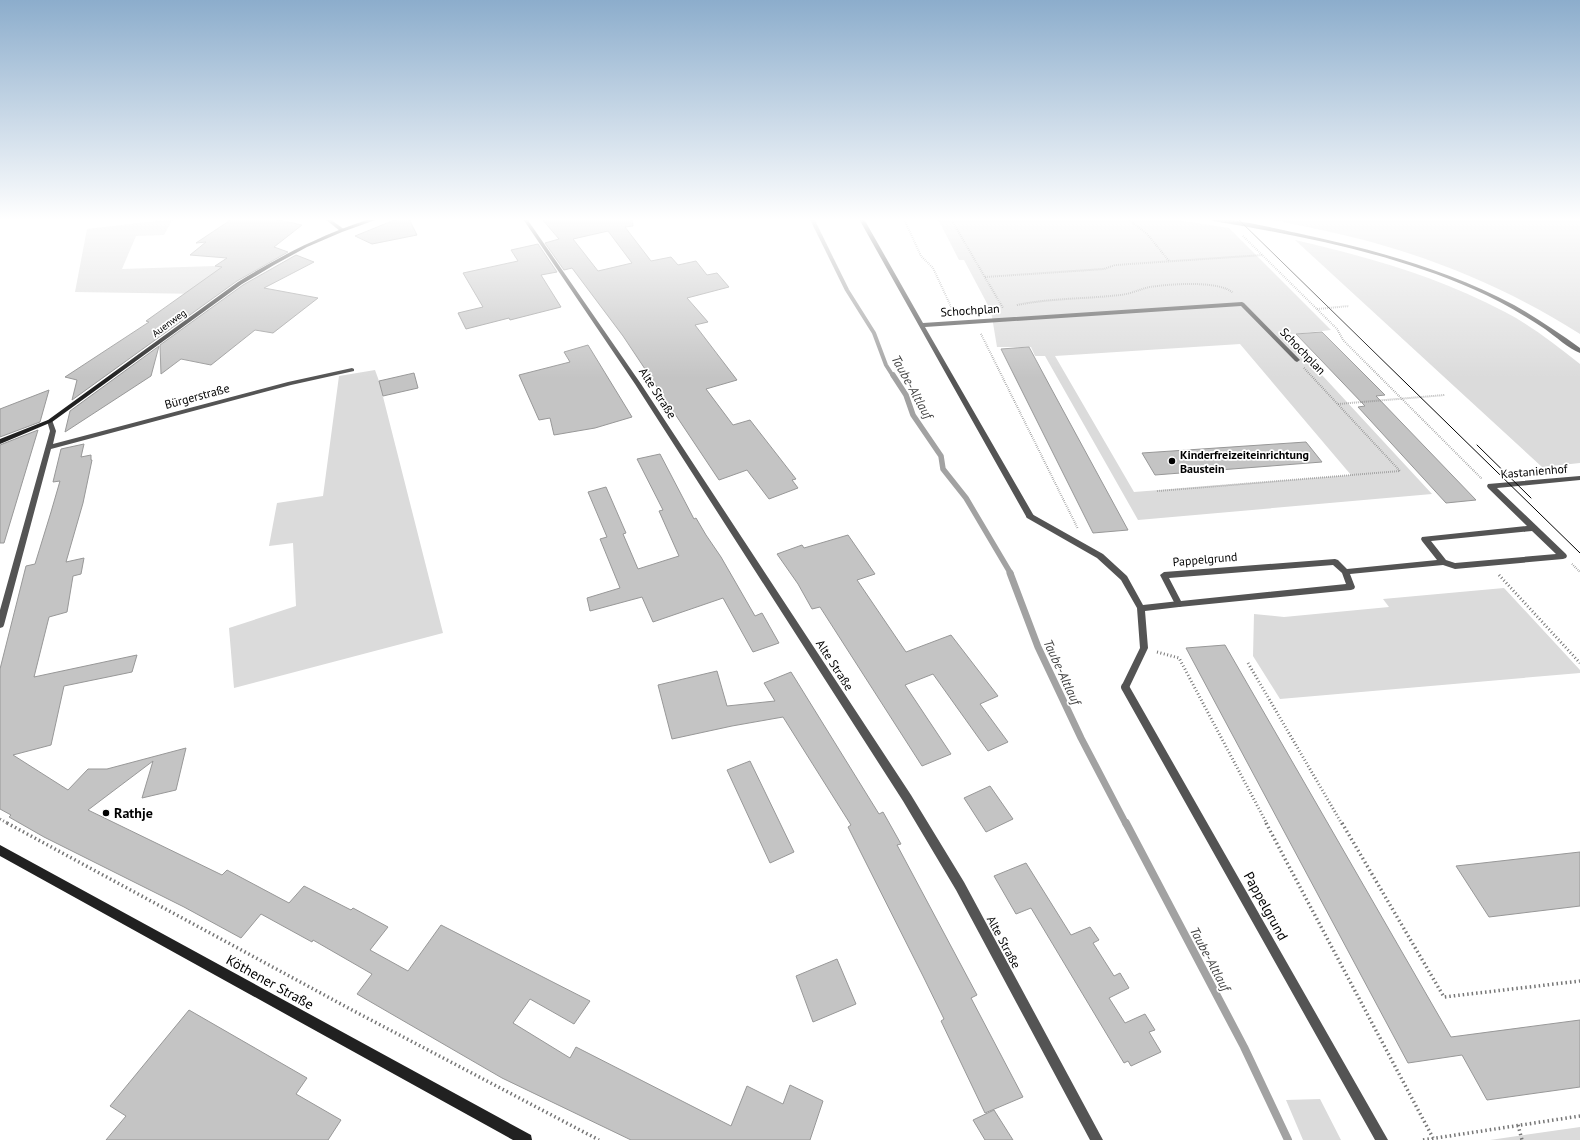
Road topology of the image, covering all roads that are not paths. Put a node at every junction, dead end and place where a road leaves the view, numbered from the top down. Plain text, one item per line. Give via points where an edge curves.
1 (258, 272) edge
2 (561, 272) edge
3 (891, 272) edge
4 (1433, 272) edge
5 (921, 325) junction
6 (1580, 350) edge
7 (1297, 360) road end
8 (352, 370) dead end
9 (50, 421) junction
10 (0, 442) edge
11 (48, 448) junction
12 (1580, 478) edge
13 (1533, 528) junction
14 (1443, 562) junction
15 (1345, 572) junction
16 (1180, 604) junction
17 (1141, 608) junction
18 (0, 625) edge
19 (0, 850) edge
20 (526, 1140) edge
21 (1097, 1140) edge
22 (1382, 1140) edge

1 - 9 main road, Auenweg
2 - 21 street, Alte Straße via 638,384 907,798 960,886
3 - 5 street
4 - 6 street via 1510,305
5 - 7 street, Schochplan via 1242,304
5 - 17 street via 1030,516 1100,556 1124,578
8 - 11 street, Bürgerstraße via 290,383
9 - 10 main road, Auenweg
9 - 11 street via 52,431
11 - 18 street
12 - 13 street, Kastanienhof via 1491,486
13 - 14 street via 1426,539
13 - 14 street via 1563,556 1455,566
14 - 15 street
15 - 16 street via 1351,587
15 - 16 street, Pappelgrund via 1335,562 1164,576
16 - 17 street
17 - 22 street, Pappelgrund via 1144,648 1125,687
19 - 20 main road, Köthener Straße

